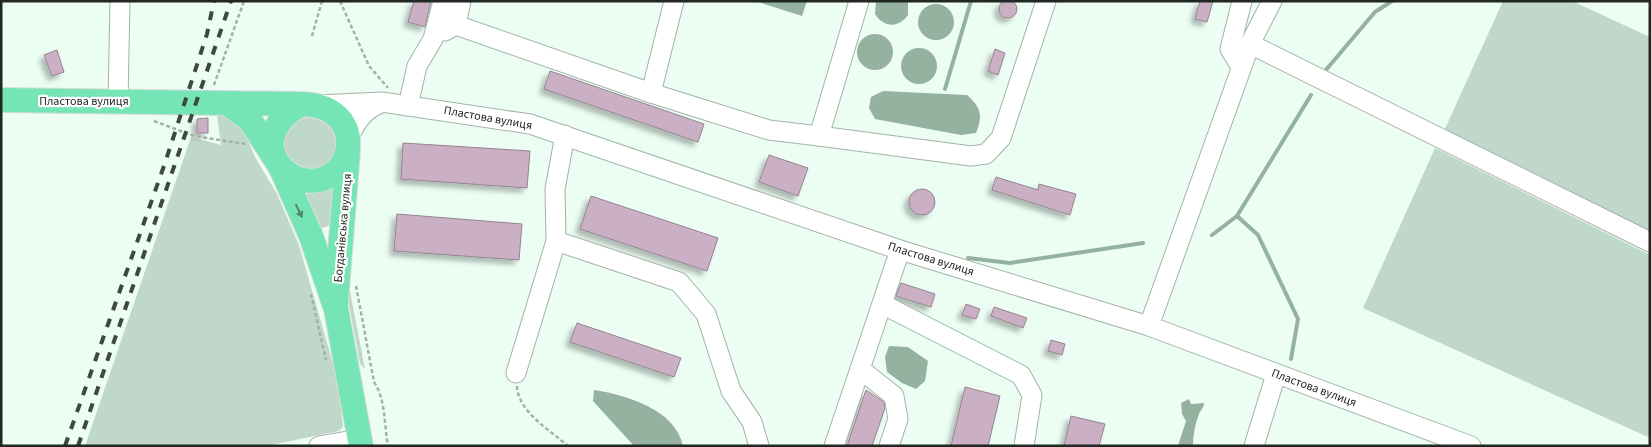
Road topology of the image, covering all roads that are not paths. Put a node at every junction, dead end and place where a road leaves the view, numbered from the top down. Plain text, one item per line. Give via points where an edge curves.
1 (120, 1) edge
2 (443, 1) edge
3 (461, 1) edge
4 (674, 1) edge
5 (859, 1) edge
6 (1046, 1) edge
7 (1242, 1) edge
8 (1272, 1) edge
9 (456, 25) junction
10 (433, 39) junction
11 (1250, 44) junction
12 (1241, 67) junction
13 (651, 93) junction
14 (219, 98) junction
15 (1, 100) edge
16 (118, 101) junction
17 (395, 101) junction
18 (310, 105) junction
19 (565, 135) junction
20 (819, 136) junction
21 (348, 143) junction
22 (278, 163) junction
23 (556, 241) junction
24 (1650, 242) edge
25 (900, 250) junction
26 (882, 304) junction
27 (336, 309) junction
28 (1149, 326) junction
29 (860, 369) junction
30 (516, 373) road end
31 (1276, 374) junction
32 (360, 442) edge
33 (319, 446) edge
34 (760, 446) edge
35 (834, 446) edge
36 (889, 446) edge
37 (1024, 446) edge
38 (1254, 446) edge
39 (1472, 446) edge

1 - 16 street
2 - 10 street
3 - 9 street
4 - 13 street
5 - 20 street
6 - 20 street via 1001,138 986,154 971,156
7 - 12 street via 1230,49
8 - 11 street
9 - 10 street
9 - 13 street
10 - 17 street
11 - 12 street
11 - 24 street
12 - 28 street
13 - 20 street via 769,130
14 - 16 main road, Пластова вулиця
14 - 18 main road, Пластова вулиця
14 - 22 main road via 250,120
15 - 16 main road, Пластова вулиця
17 - 18 street, Пластова вулиця
17 - 19 street, Пластова вулиця via 530,124
17 - 21 street via 369,108 359,118
18 - 21 main road via 338,117
18 - 22 main road via 286,113 276,126 272,143
19 - 23 street via 555,189
19 - 25 street, Пластова вулиця
21 - 22 main road via 339,167 320,179 298,179
21 - 27 main road, Богданівська вулиця
22 -> 27 main road, Богданівська вулиця via 311,236
23 - 30 street
23 - 34 street via 679,282 706,314 731,391 752,422
25 - 26 street
25 - 28 street, Пластова вулиця
26 - 29 street
26 - 37 street via 1020,375 1032,395
27 - 32 main road, Богданівська вулиця
28 - 31 street, Пластова вулиця
29 - 35 street
29 - 36 street via 894,396 898,419
31 - 38 street
31 - 39 street, Пластова вулиця
32 - 33 street

